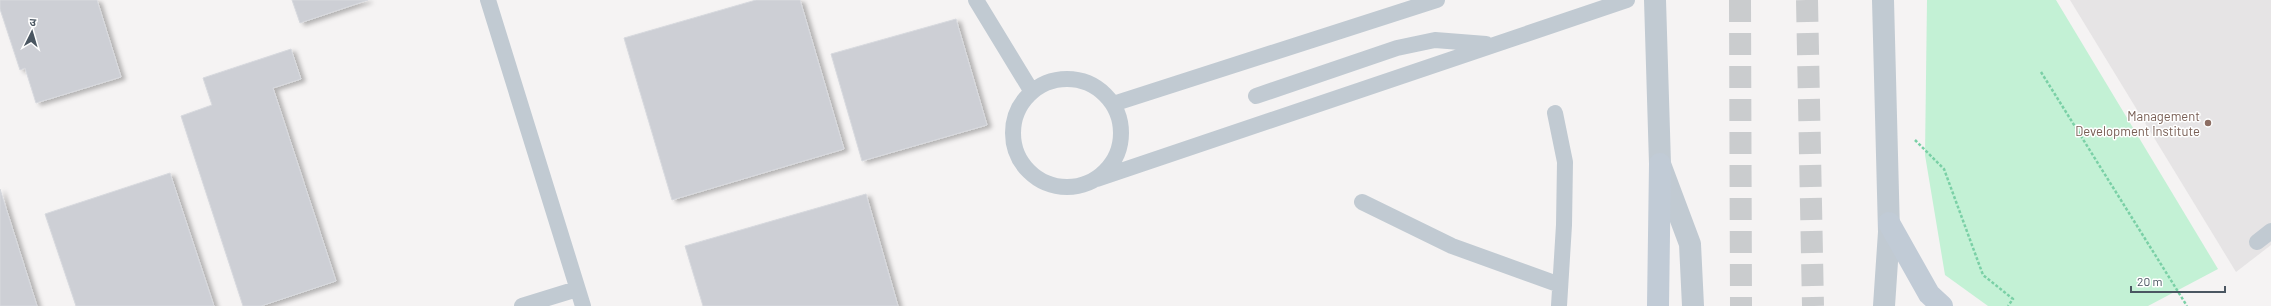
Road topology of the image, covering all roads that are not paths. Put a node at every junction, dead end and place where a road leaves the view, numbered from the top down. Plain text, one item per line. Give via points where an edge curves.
1 (488, 0) edge
2 (976, 0) edge
3 (1437, 0) edge
4 (1627, 0) edge
5 (1655, 0) edge
6 (1883, 0) edge
7 (1494, 45) junction
8 (1032, 92) junction
9 (1256, 96) dead end
10 (1113, 104) junction
11 (1555, 113) dead end
12 (1660, 164) junction
13 (1097, 179) junction
14 (1362, 202) dead end
15 (1889, 223) junction
16 (2271, 231) edge
17 (2257, 242) dead end
18 (1560, 285) junction
19 (577, 289) junction
20 (522, 306) edge
21 (583, 306) edge
22 (1559, 306) edge
23 (1658, 306) edge
24 (1693, 306) edge
25 (1884, 306) edge
26 (1942, 306) edge

1 - 19 lane
2 - 8 lane
3 - 10 lane
4 - 7 lane
5 - 12 street
6 - 15 street
7 - 9 lane via 1434,40 1397,48
7 - 13 lane
8 - 10 lane via 1048,82 1067,79 1085,82 1096,88
8 - 13 lane via 1020,106 1014,124 1014,142 1020,160 1032,175 1048,184 1082,186
10 - 13 lane via 1120,119 1122,136 1116,158
11 - 18 lane via 1564,162 1564,225
12 - 23 main road
12 - 24 street via 1690,244
14 - 18 lane via 1452,246
15 - 25 street
15 - 26 main road via 1930,294
16 - 17 lane
18 - 22 lane
19 - 20 lane
19 - 21 lane

